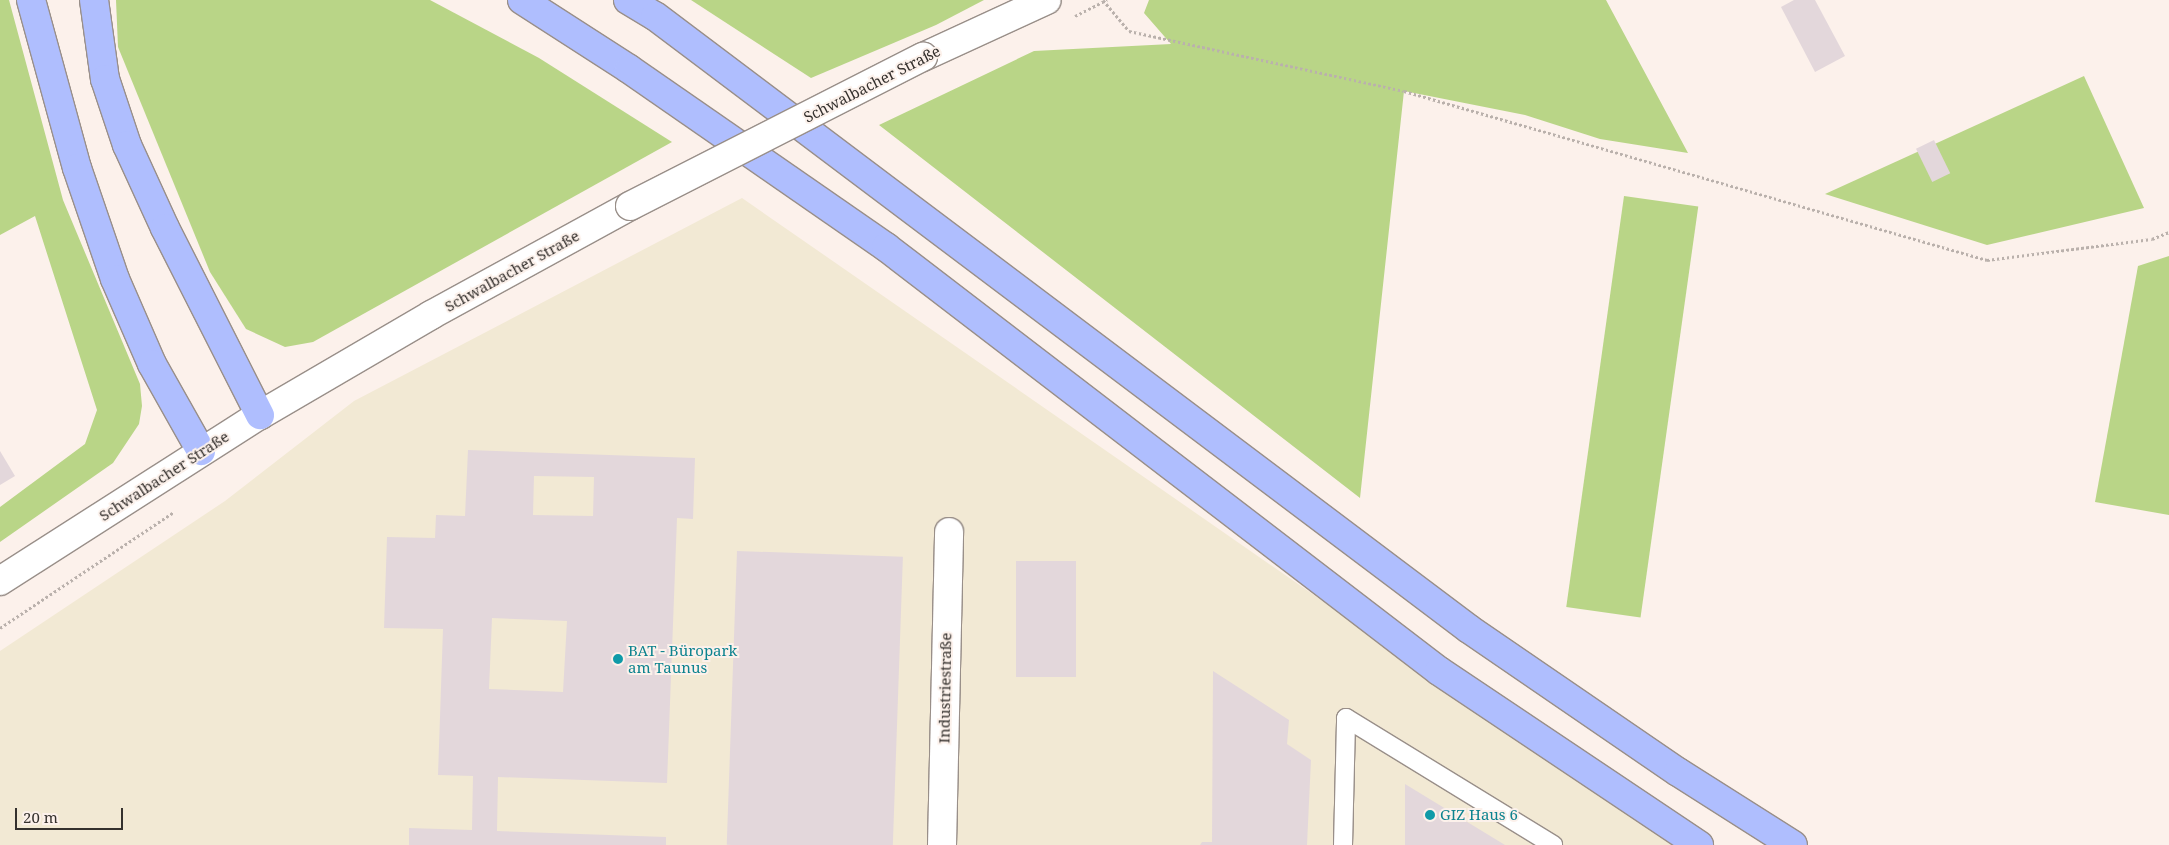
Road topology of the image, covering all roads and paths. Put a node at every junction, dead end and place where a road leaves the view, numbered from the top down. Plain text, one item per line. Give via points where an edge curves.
1 (31, 0) edge
2 (94, 0) edge
3 (522, 0) edge
4 (628, 0) edge
5 (1047, 0) edge
6 (1103, 0) edge
7 (645, 8) edge
8 (2169, 232) edge
9 (260, 415) junction
10 (200, 451) junction
11 (949, 532) dead end
12 (0, 581) edge
13 (942, 845) edge
14 (1344, 845) edge
15 (1553, 845) edge
16 (1699, 845) edge
17 (1793, 845) edge

1 - 10 highway via 77,168 115,279 152,364
2 - 9 highway via 105,79 127,144 165,228
3 - 16 highway via 629,68 886,247 1439,671
4 - 7 highway
5 - 9 street, Schwalbacher Straße, bridge via 924,57 630,206 431,315
6 - 8 path via 1129,31 1404,91 1987,260 2152,239
7 - 17 highway via 1469,629 1678,772
9 - 10 street, Schwalbacher Straße
10 - 12 street, Schwalbacher Straße
11 - 13 street, Industriestraße
14 - 15 lane via 1346,718

